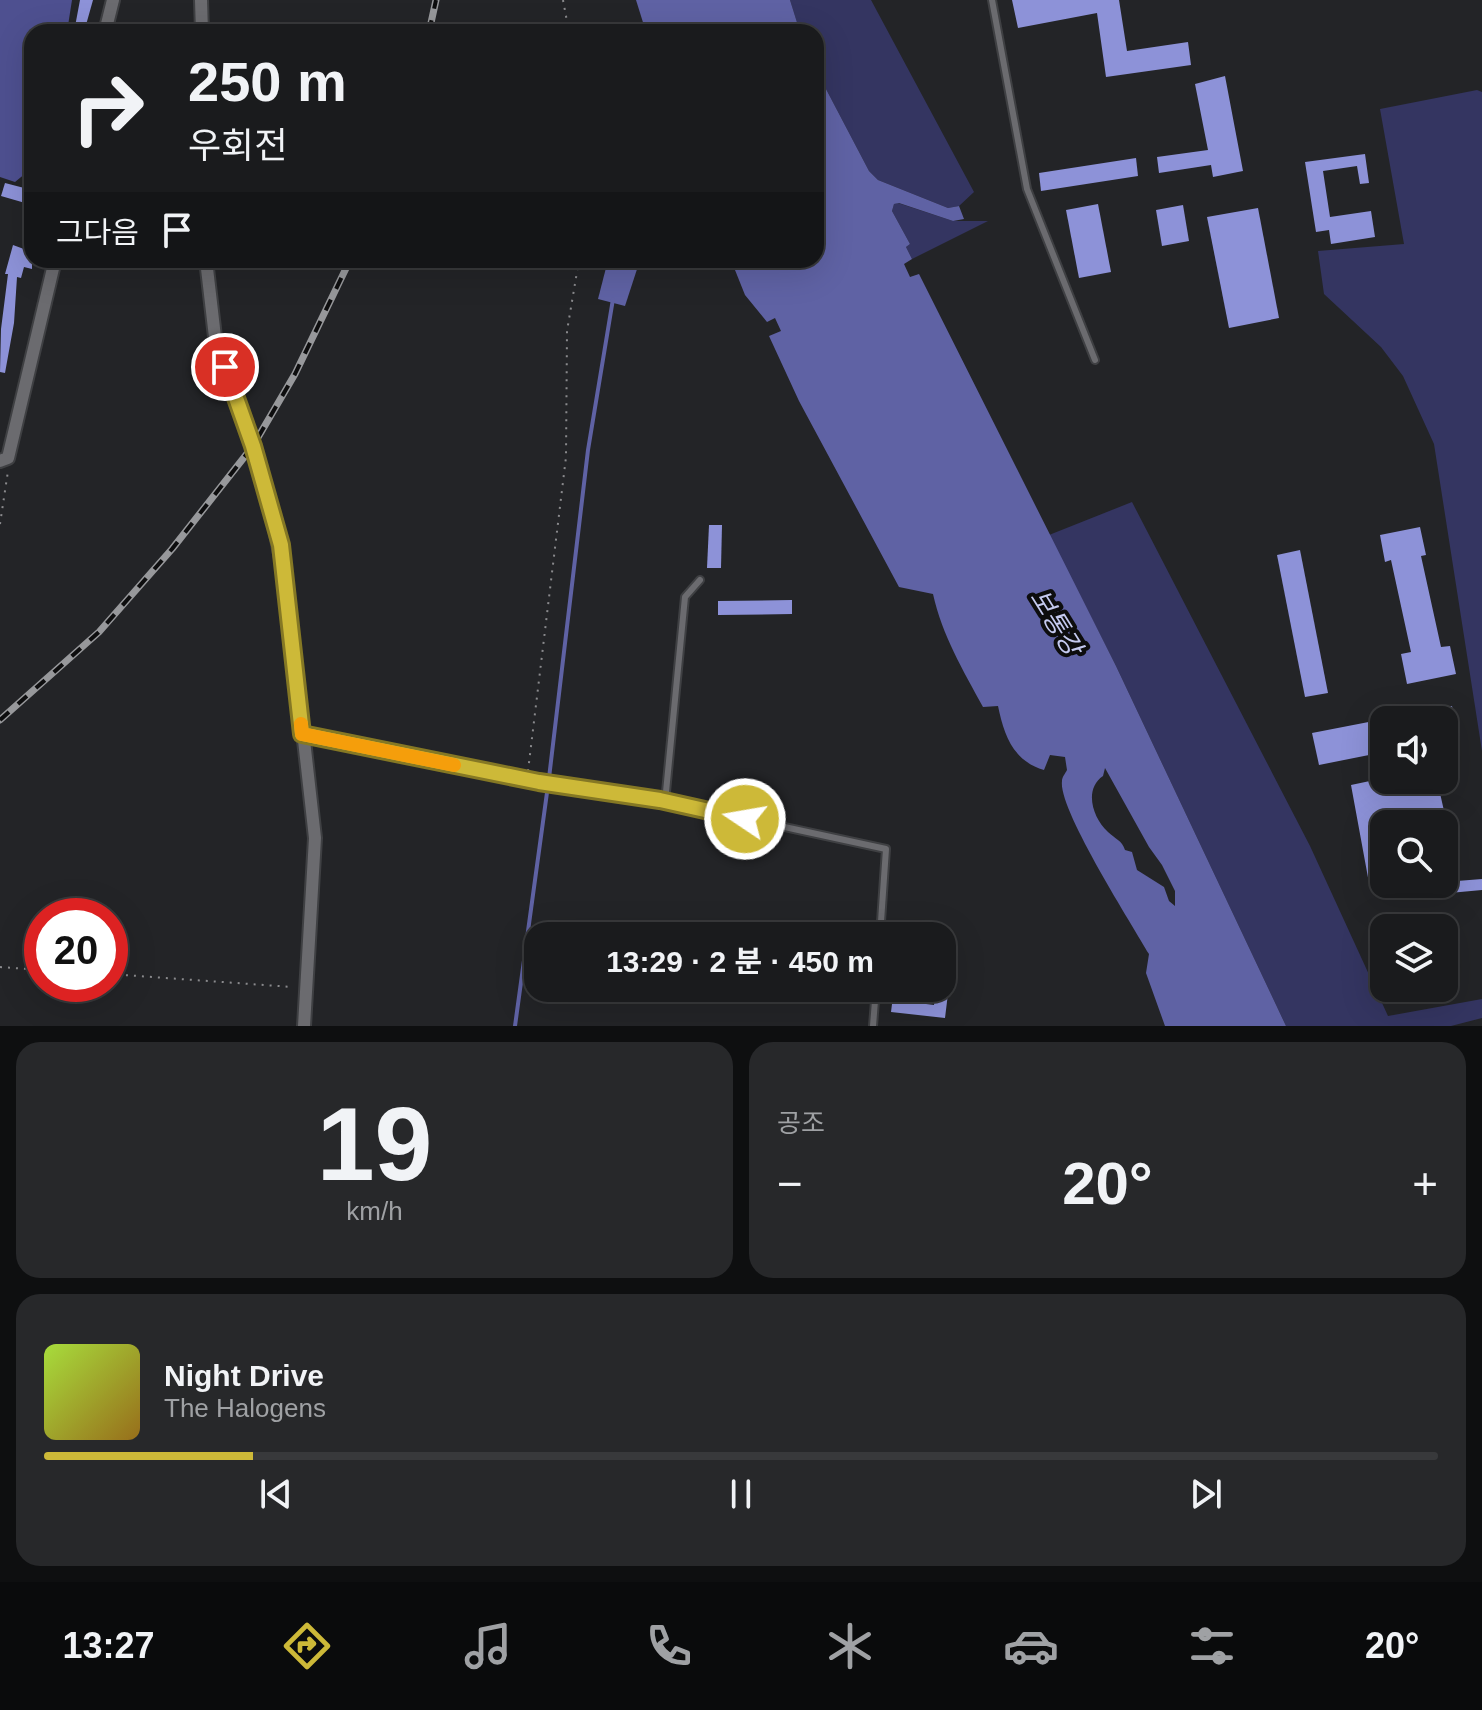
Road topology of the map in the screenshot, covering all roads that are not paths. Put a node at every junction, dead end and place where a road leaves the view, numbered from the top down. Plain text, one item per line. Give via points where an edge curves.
1 (113, 0) edge
2 (201, 0) edge
3 (992, 0) edge
4 (107, 24) edge
5 (202, 24) edge
6 (53, 268) edge
7 (207, 268) edge
8 (1095, 360) dead end
9 (4, 459) edge
10 (700, 580) dead end
11 (302, 734) junction
12 (660, 800) junction
13 (881, 922) edge
14 (875, 1002) edge
15 (304, 1026) edge
16 (873, 1026) edge

1 - 4 street
2 - 5 street
3 - 8 lane via 1027,189
6 - 9 street
7 - 11 street via 215,337 281,545
10 - 12 lane via 685,597 666,792
11 - 12 lane via 527,780
11 - 15 street via 315,838
12 - 13 lane via 886,849
14 - 16 lane

